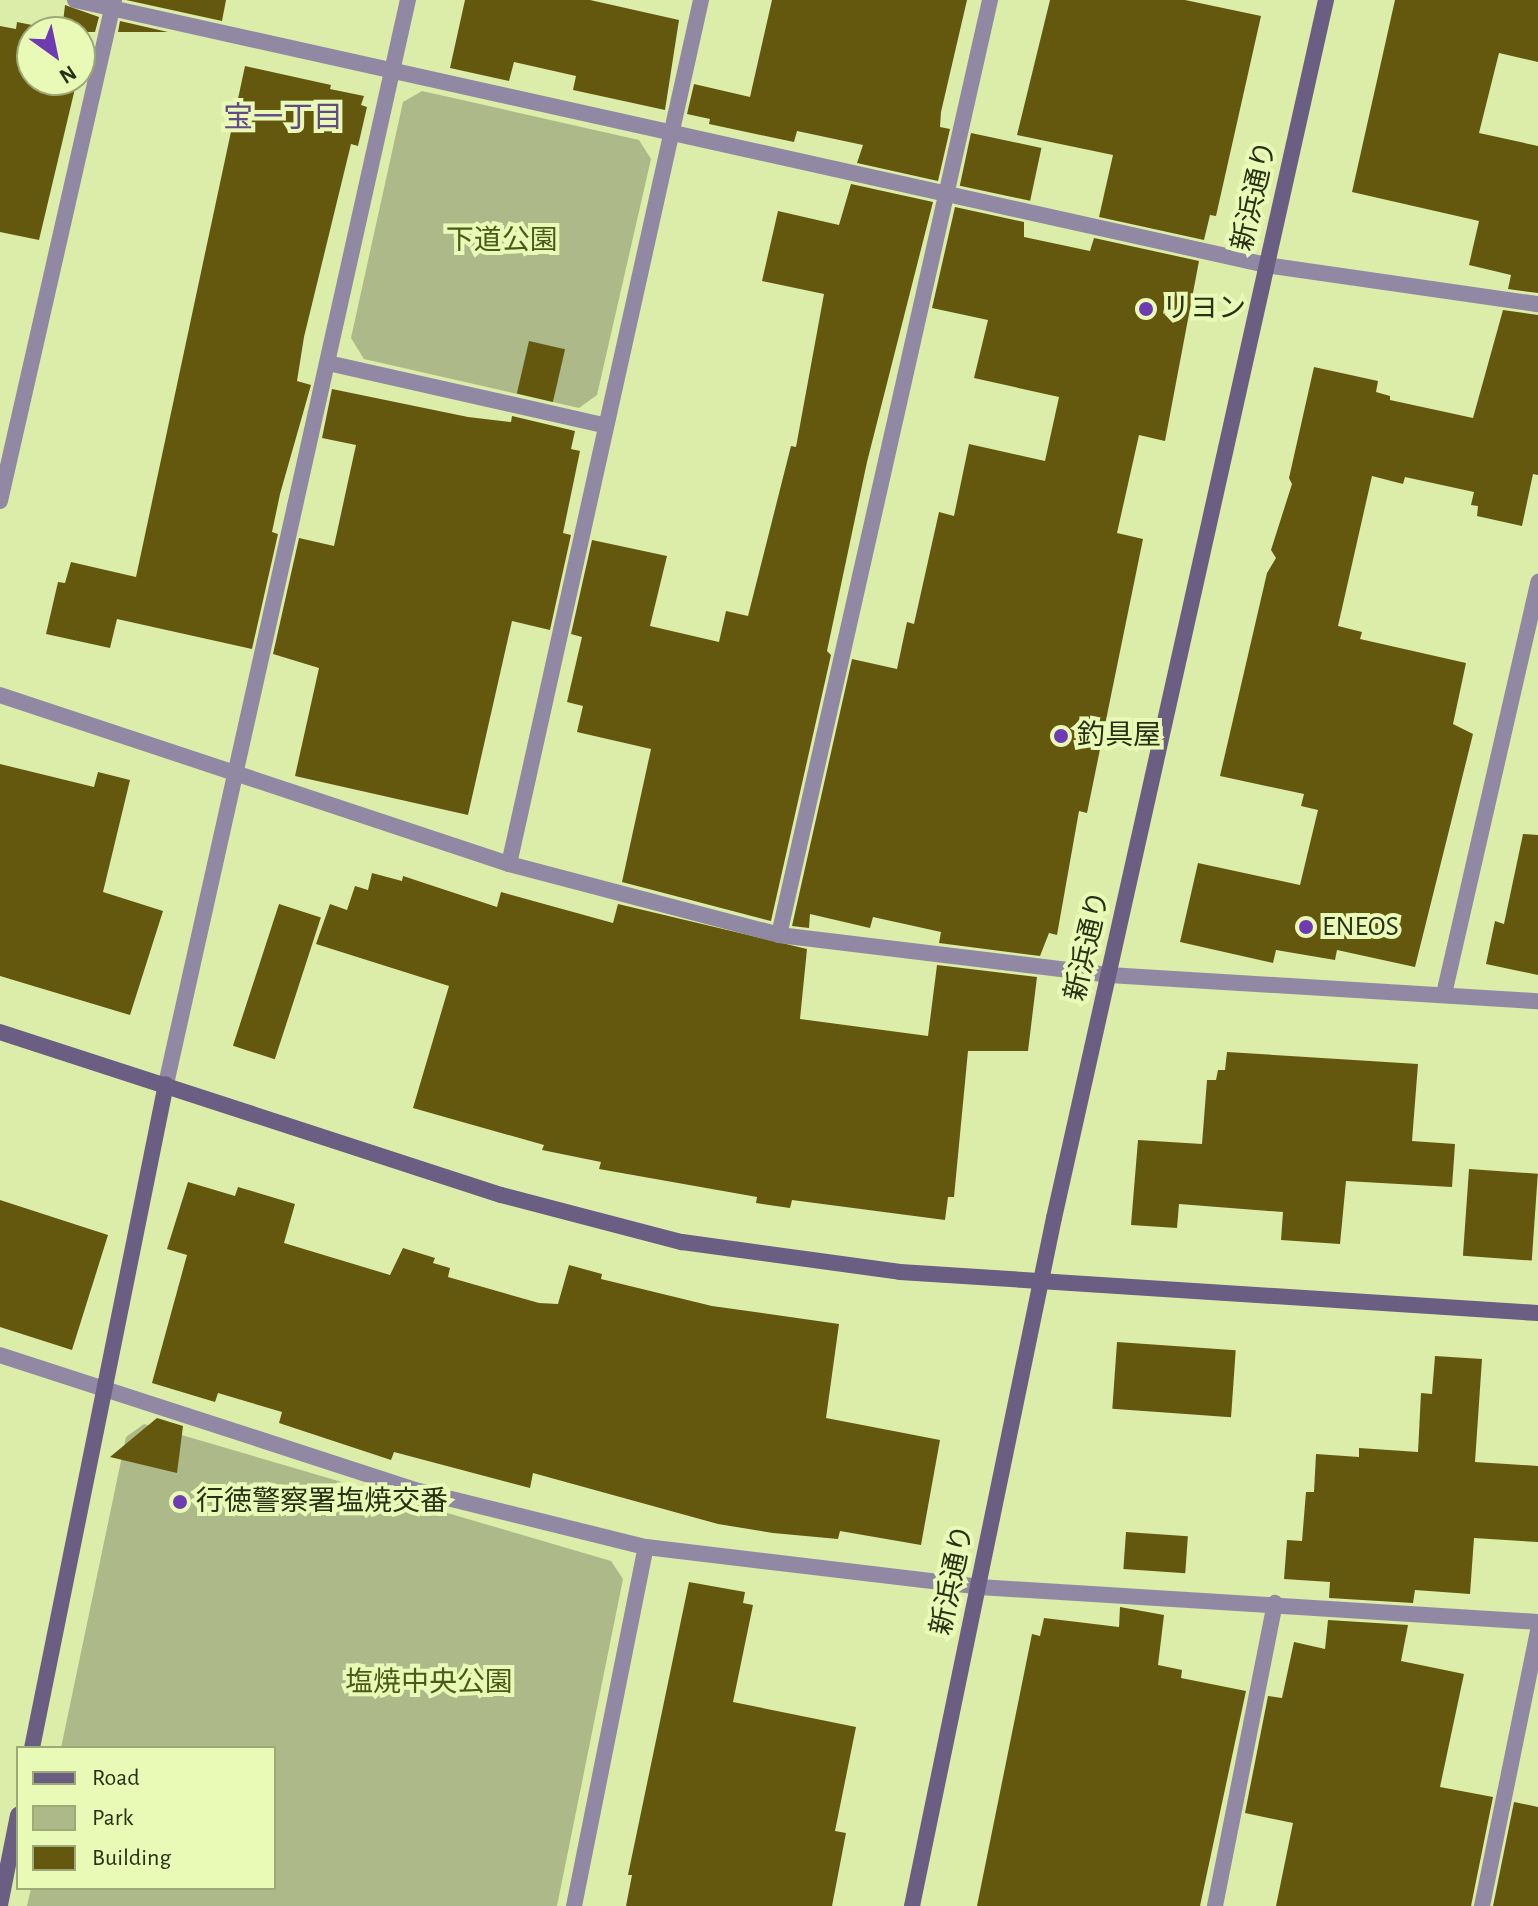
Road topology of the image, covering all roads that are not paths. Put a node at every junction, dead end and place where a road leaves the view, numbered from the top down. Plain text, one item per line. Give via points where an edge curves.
1 (75, 0) edge
2 (408, 0) edge
3 (701, 0) edge
4 (990, 0) edge
5 (1326, 0) edge
6 (113, 4) edge
7 (392, 71) junction
8 (671, 134) junction
9 (946, 194) junction
10 (1266, 265) junction
11 (1538, 304) edge
12 (328, 363) junction
13 (604, 425) junction
14 (0, 501) edge
15 (1538, 582) edge
16 (0, 695) edge
17 (232, 775) junction
18 (509, 864) junction
19 (779, 935) junction
20 (1109, 975) junction
21 (1444, 994) junction
22 (1538, 1001) edge
23 (0, 1032) edge
24 (166, 1084) junction
25 (1040, 1282) junction
26 (1538, 1313) edge
27 (0, 1355) edge
28 (104, 1389) junction
29 (646, 1547) junction
30 (979, 1587) junction
31 (1275, 1603) junction
32 (1538, 1622) edge
33 (1538, 1631) edge
34 (32, 1746) edge
35 (16, 1825) edge
36 (0, 1905) edge
37 (574, 1906) edge
38 (912, 1906) edge
39 (1215, 1906) edge
40 (1482, 1906) edge

1 - 6 street
2 - 7 street
3 - 8 street
4 - 9 street
5 - 10 street, 新浜通り
6 - 7 street
6 - 14 street
7 - 8 street
7 - 12 street
8 - 9 street
8 - 13 street
9 - 10 street
9 - 19 street
10 - 11 street
10 - 20 street, 新浜通り
12 - 13 street
12 - 17 street
13 - 18 street
15 - 21 street
16 - 17 street
17 - 18 street
17 - 24 street
18 - 19 street
19 - 20 street
20 - 21 street
20 - 25 street, 新浜通り
21 - 22 street
23 - 24 street
24 - 25 street via 501,1195 682,1242 900,1272
24 - 28 street
25 - 26 street
25 - 30 street, 新浜通り
27 - 28 street
28 - 29 street via 419,1491
28 - 34 street
29 - 30 street
29 - 37 street
30 - 31 street
30 - 38 street, 新浜通り
31 - 32 street
31 - 39 street
33 - 40 street
35 - 36 street

